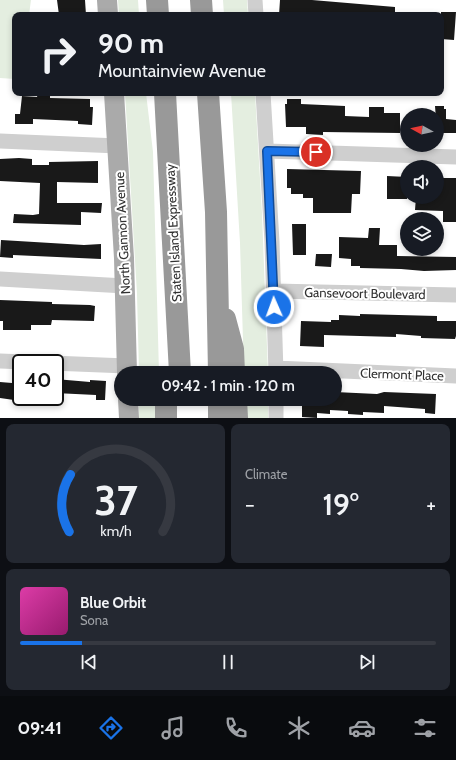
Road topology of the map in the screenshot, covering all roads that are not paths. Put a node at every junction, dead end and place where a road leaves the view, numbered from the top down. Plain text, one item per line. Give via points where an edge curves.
1 (107, 0) edge
2 (157, 0) edge
3 (201, 0) edge
4 (255, 0) edge
5 (108, 12) edge
6 (158, 12) edge
7 (202, 12) edge
8 (256, 12) edge
9 (114, 96) edge
10 (165, 96) edge
11 (208, 96) edge
12 (263, 96) edge
13 (0, 141) edge
14 (118, 146) junction
15 (267, 151) junction
16 (456, 157) edge
17 (175, 262) junction
18 (0, 279) edge
19 (125, 286) junction
20 (274, 291) junction
21 (218, 294) junction
22 (456, 295) edge
23 (0, 360) edge
24 (127, 366) edge
25 (168, 366) edge
26 (180, 366) edge
27 (219, 366) edge
28 (234, 366) edge
29 (276, 366) edge
30 (114, 369) edge
31 (342, 373) edge
32 (456, 376) edge
33 (128, 406) edge
34 (166, 406) edge
35 (181, 406) edge
36 (219, 406) edge
37 (236, 406) edge
38 (276, 406) edge
39 (129, 418) edge
40 (166, 418) edge
41 (181, 418) edge
42 (219, 418) edge
43 (237, 418) edge
44 (276, 418) edge

1 - 5 main road
2 - 6 highway
3 - 7 highway
4 - 8 street
9 - 14 main road, North Gannon Avenue
10 - 17 highway, Staten Island Expressway
11 - 21 highway via 216,212
12 - 15 street
13 - 14 street
14 - 19 main road, North Gannon Avenue
15 - 16 street
15 - 20 street
17 - 25 highway
17 - 26 highway, Staten Island Expressway
18 - 19 street
19 - 24 main road, North Gannon Avenue
20 - 22 street, Gansevoort Boulevard
20 - 29 street
21 - 27 highway
21 - 28 highway via 233,349
23 - 30 street
31 - 32 street, Clermont Place
33 - 39 main road
34 - 40 highway
35 - 41 highway
36 - 42 highway
37 - 43 highway
38 - 44 street

